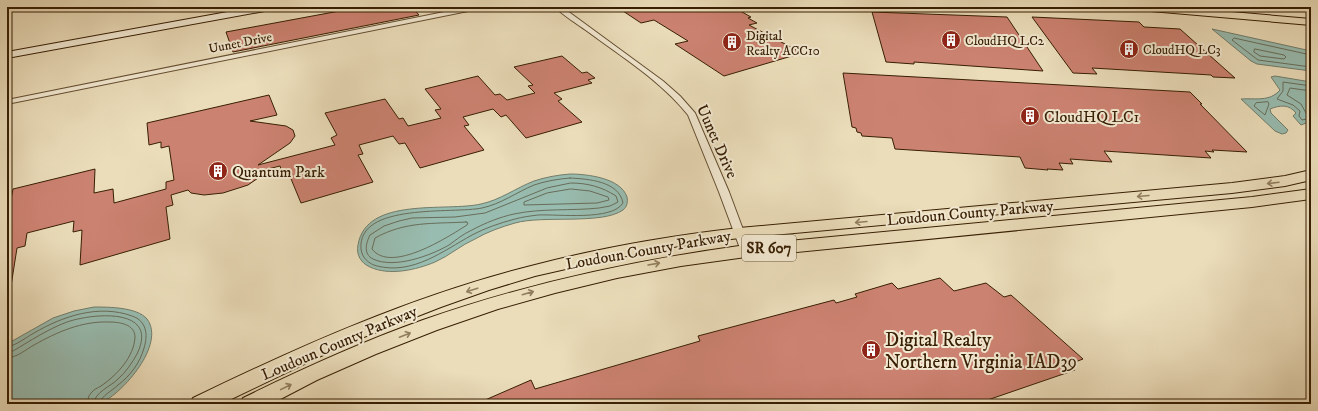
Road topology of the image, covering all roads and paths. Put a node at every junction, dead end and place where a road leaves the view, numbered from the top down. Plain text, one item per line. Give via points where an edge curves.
1 (254, 7) edge
2 (270, 7) edge
3 (478, 7) edge
4 (558, 7) edge
5 (1139, 7) edge
6 (1206, 7) edge
7 (1274, 8) dead end
8 (1237, 10) junction
9 (1311, 16) edge
10 (1311, 22) edge
11 (7, 51) edge
12 (7, 55) edge
13 (7, 102) edge
14 (1311, 175) edge
15 (1311, 194) edge
16 (742, 242) junction
17 (201, 404) edge
18 (250, 404) edge

1 - 11 main road
2 - 12 main road
3 - 13 street, Uunet Drive
4 - 16 street, Uunet Drive via 660,81 685,105 692,115
5 - 10 main road
6 - 8 main road
7 - 8 main road
8 - 9 main road
14 -> 16 main road, Loudoun County Parkway / SR 607 via 1227,188
15 - 16 main road, Loudoun County Parkway / SR 607 via 1252,202
16 -> 17 main road, Loudoun County Parkway / SR 607 via 702,238 622,251 581,259 496,282 358,331 292,359
18 -> 16 main road, Loudoun County Parkway / SR 607 via 355,355 449,318 574,280

